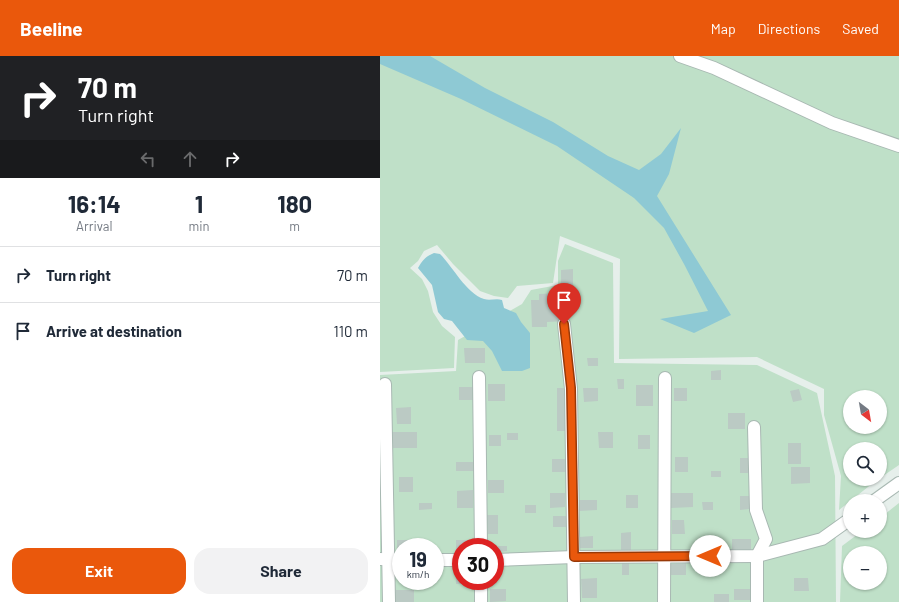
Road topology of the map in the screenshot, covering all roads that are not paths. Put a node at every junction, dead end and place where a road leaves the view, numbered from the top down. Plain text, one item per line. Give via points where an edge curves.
1 (680, 56) edge
2 (899, 146) edge
3 (564, 324) dead end
4 (479, 377) dead end
5 (665, 378) dead end
6 (385, 384) dead end
7 (754, 428) dead end
8 (899, 482) edge
9 (883, 494) edge
10 (843, 524) edge
11 (481, 538) edge
12 (664, 556) junction
13 (757, 556) junction
14 (574, 557) junction
15 (384, 559) edge
16 (504, 560) edge
17 (481, 590) edge
18 (389, 602) edge
19 (481, 602) edge
20 (574, 602) edge
21 (664, 602) edge
22 (758, 602) edge

1 - 2 street via 714,68 832,122
3 - 14 street via 571,388
4 - 11 street
5 - 12 street
6 - 15 street
7 - 13 street via 756,510 766,539
8 - 9 street
10 - 13 street via 822,539
12 - 13 street
12 - 14 street
12 - 21 street
13 - 22 street
14 - 16 street
14 - 20 street
15 - 18 street
17 - 19 street

